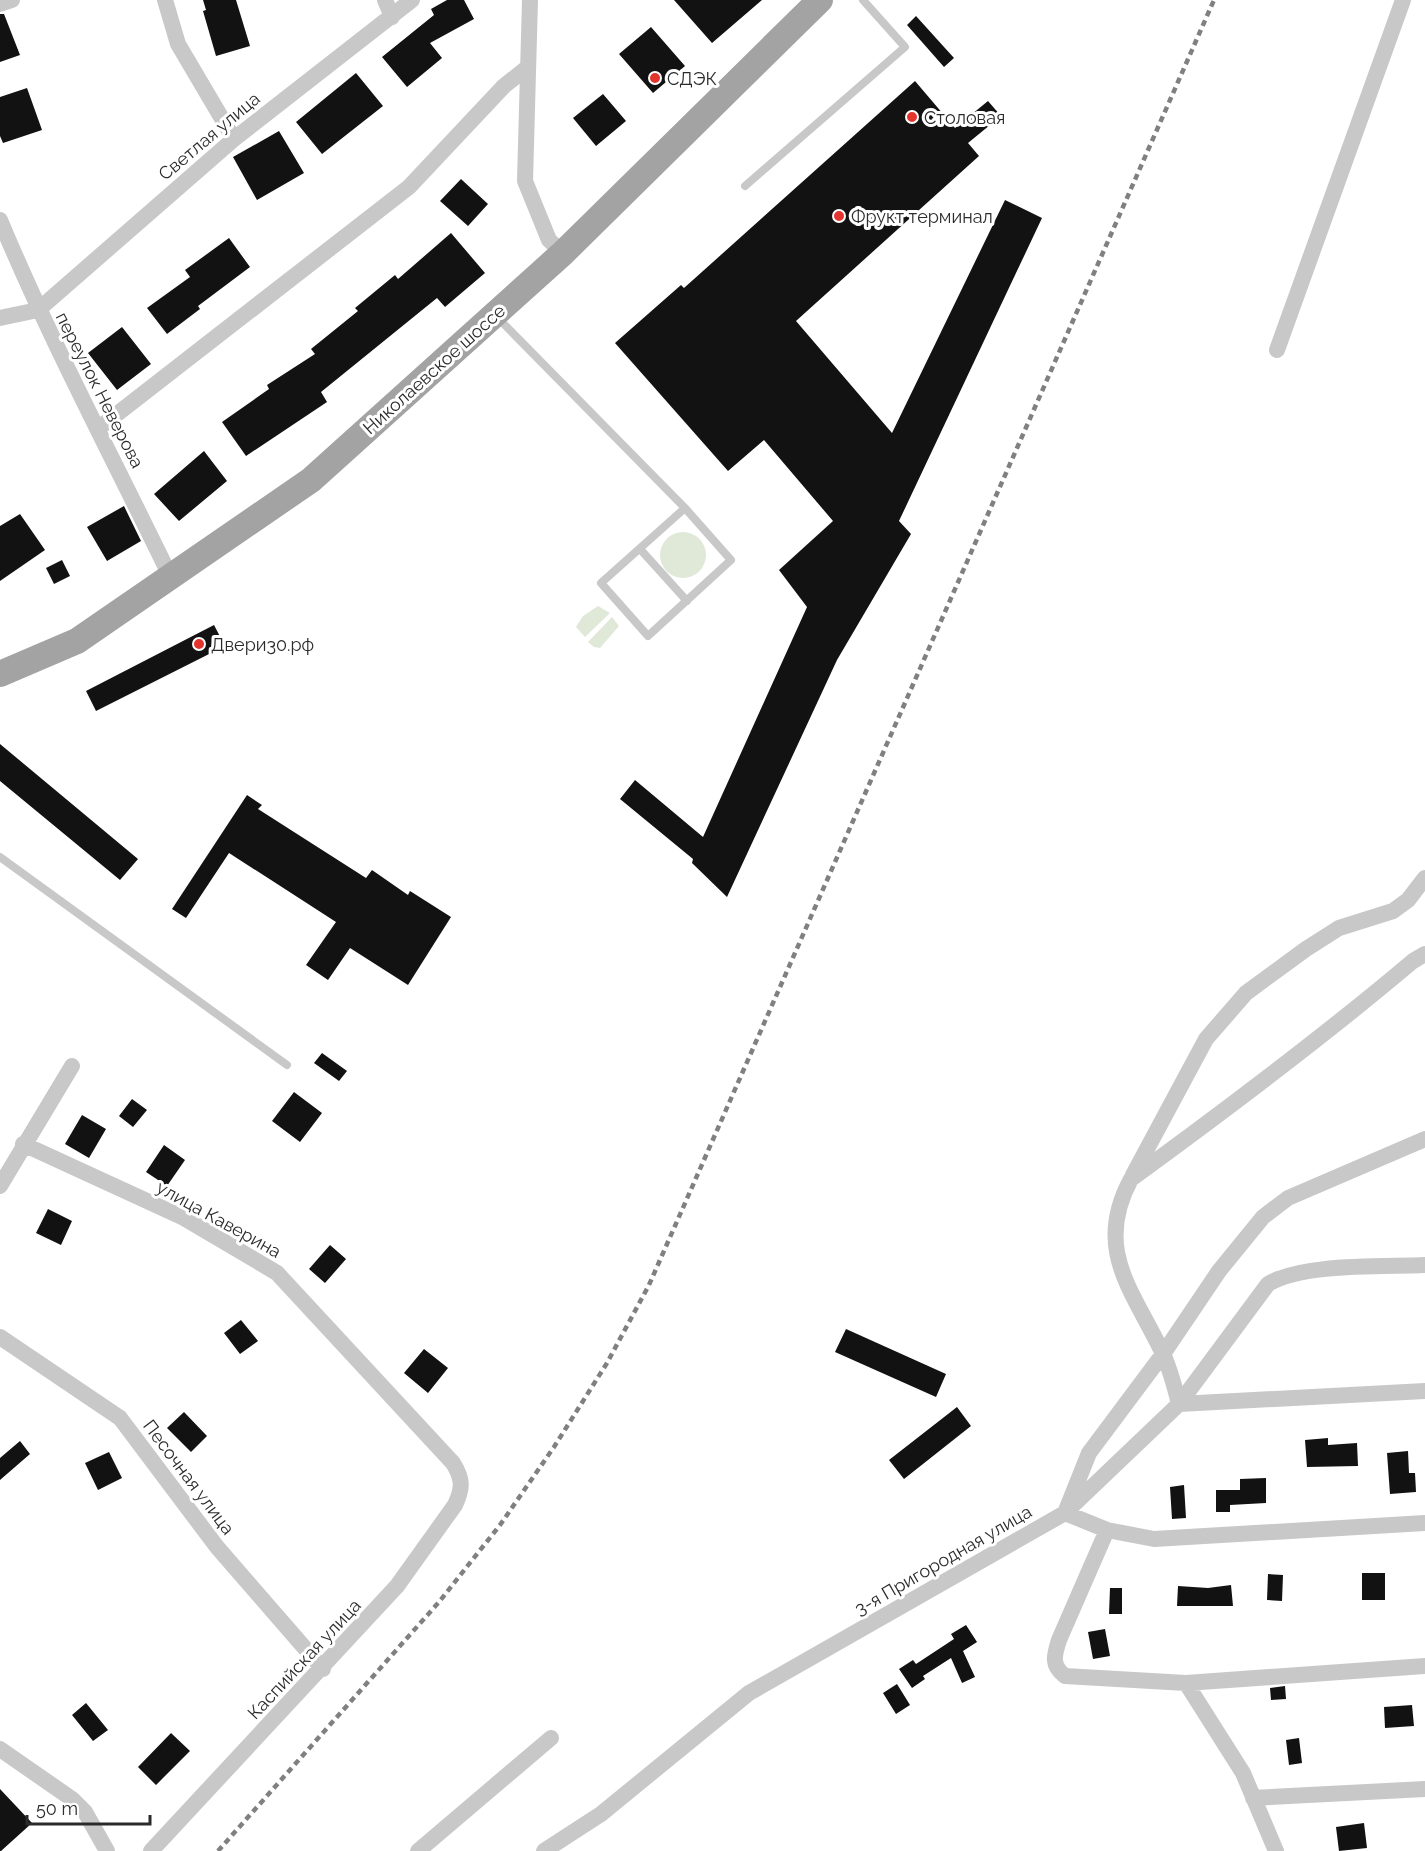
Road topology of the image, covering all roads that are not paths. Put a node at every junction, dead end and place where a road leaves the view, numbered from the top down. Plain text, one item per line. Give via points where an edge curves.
1 (12, 0) edge
2 (165, 0) edge
3 (385, 0) edge
4 (412, 0) edge
5 (530, 0) edge
6 (820, 0) edge
7 (863, 0) edge
8 (1403, 0) edge
9 (0, 4) edge
10 (392, 17) junction
11 (528, 67) junction
12 (234, 138) junction
13 (745, 186) dead end
14 (0, 220) edge
15 (564, 253) junction
16 (38, 310) junction
17 (494, 315) junction
18 (0, 318) edge
19 (1277, 350) dead end
20 (99, 428) junction
21 (685, 508) junction
22 (640, 549) junction
23 (170, 576) junction
24 (687, 601) junction
25 (0, 674) edge
26 (0, 856) edge
27 (1425, 878) edge
28 (1425, 954) edge
29 (287, 1065) dead end
30 (72, 1066) dead end
31 (1425, 1139) edge
32 (23, 1144) junction
33 (1131, 1179) junction
34 (0, 1186) edge
35 (1425, 1265) edge
36 (0, 1337) edge
37 (1163, 1354) junction
38 (1425, 1391) edge
39 (1179, 1404) junction
40 (462, 1478) joint
41 (1065, 1513) junction
42 (1425, 1522) edge
43 (1107, 1530) junction
44 (1425, 1666) edge
45 (323, 1669) junction
46 (1186, 1683) junction
47 (551, 1738) dead end
48 (0, 1749) edge
49 (1425, 1789) edge
50 (1253, 1798) junction
51 (107, 1851) edge
52 (151, 1851) edge
53 (418, 1851) edge
54 (544, 1851) edge
55 (1276, 1851) edge

1 - 9 street
2 - 12 street via 178,44
3 - 10 street
4 - 10 street, Светлая улица
5 - 11 street
6 - 15 main road, Николаевское шоссе
7 - 13 lane via 904,47
8 - 19 street
10 - 12 street, Светлая улица
11 - 15 street via 525,181 549,240
11 - 20 street via 504,86 410,187
12 - 16 street, Светлая улица
14 - 16 street, переулок Неверова
15 - 17 main road, Николаевское шоссе
16 - 18 street
16 - 20 street, переулок Неверова
17 - 21 lane
17 - 23 main road, Николаевское шоссе via 311,480
20 - 23 street, переулок Неверова
21 - 22 lane
21 - 24 lane via 731,560
22 - 24 lane
22 - 24 lane via 601,584 648,636
23 - 25 main road, Николаевское шоссе via 77,641
26 - 29 lane
27 - 33 street via 1408,900 1393,911 1340,928 1246,993 1206,1039
28 - 33 street via 1260,1085
30 - 32 street
31 - 37 street via 1288,1198 1263,1216 1219,1271
32 - 34 street
32 - 40 street, улица Каверина via 184,1218 277,1273 453,1463
33 - 37 street via 1116,1222 1118,1258 1123,1278
35 - 39 street, 3-я Пригородная улица via 1281,1276 1259,1293
36 - 45 street, Песочная улица via 120,1418 217,1547
37 - 39 street
37 - 41 street via 1089,1453
38 - 39 street
39 - 41 street, 3-я Пригородная улица
40 - 45 street, Каспийская улица via 455,1505 397,1586
41 - 43 street
41 - 54 street, 3-я Пригородная улица via 749,1693 601,1814
42 - 43 street via 1155,1539
43 - 46 street via 1059,1640 1054,1656 1056,1668 1065,1676
44 - 46 street
45 - 52 street, Каспийская улица
46 - 50 street via 1244,1773
47 - 53 street
48 - 51 street via 72,1799 85,1812
49 - 50 street
50 - 55 street

